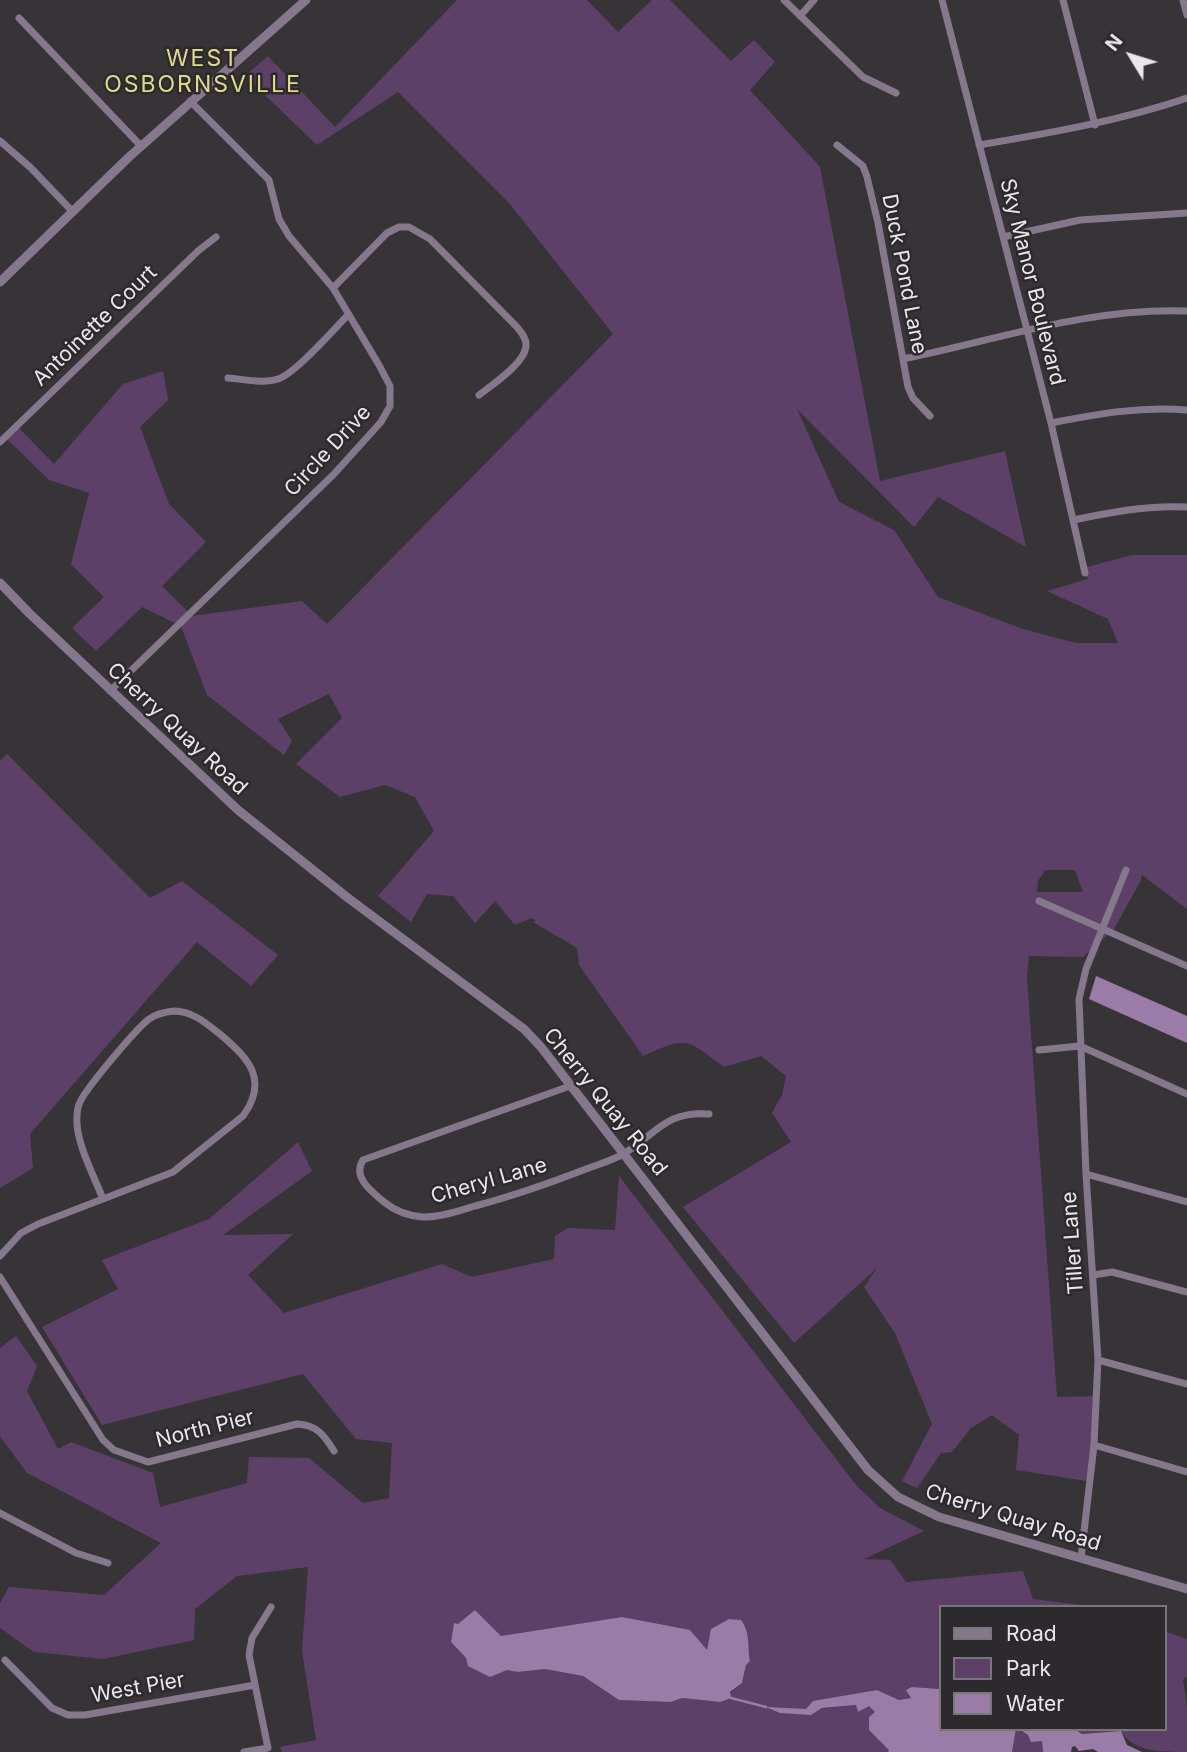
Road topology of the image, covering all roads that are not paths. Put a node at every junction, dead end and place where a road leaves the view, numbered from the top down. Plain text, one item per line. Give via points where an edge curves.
1 (306, 0) edge
2 (784, 0) edge
3 (814, 0) edge
4 (942, 0) edge
5 (1063, 0) edge
6 (1183, 0) edge
7 (1187, 15) edge
8 (800, 16) junction
9 (19, 18) dead end
10 (896, 93) dead end
11 (1187, 98) edge
12 (190, 101) junction
13 (1095, 125) junction
14 (0, 141) edge
15 (837, 145) dead end
16 (979, 145) junction
17 (141, 146) junction
18 (73, 212) junction
19 (1187, 213) edge
20 (216, 237) dead end
21 (1003, 237) junction
22 (0, 282) edge
23 (333, 288) junction
24 (1187, 311) edge
25 (348, 315) junction
26 (1027, 330) junction
27 (903, 359) junction
28 (228, 377) dead end
29 (479, 395) dead end
30 (1187, 410) edge
31 (930, 416) dead end
32 (1051, 423) junction
33 (0, 442) edge
34 (1187, 507) edge
35 (1073, 520) junction
36 (1085, 573) dead end
37 (0, 583) edge
38 (110, 691) junction
39 (1126, 870) dead end
40 (1039, 901) dead end
41 (1104, 930) junction
42 (1187, 966) edge
43 (1080, 1046) junction
44 (1039, 1050) dead end
45 (570, 1086) junction
46 (1187, 1094) edge
47 (709, 1114) dead end
48 (624, 1154) junction
49 (1086, 1174) junction
50 (103, 1199) junction
51 (1187, 1202) edge
52 (0, 1256) edge
53 (1093, 1275) junction
54 (0, 1278) edge
55 (1187, 1292) edge
56 (1098, 1360) junction
57 (1187, 1384) edge
58 (1094, 1445) junction
59 (334, 1451) dead end
60 (1187, 1472) edge
61 (0, 1513) edge
62 (1081, 1558) junction
63 (108, 1563) dead end
64 (1187, 1590) edge
65 (271, 1606) dead end
66 (5, 1660) dead end
67 (255, 1685) junction
68 (244, 1752) edge

1 - 12 street
2 - 8 street
3 - 8 street
4 - 16 street, Sky Manor Boulevard
5 - 13 street
6 - 7 street
8 - 10 street via 863,78
9 - 17 street
11 - 13 street
12 - 17 street
12 - 23 street, Circle Drive via 269,180 279,219 289,236
13 - 16 street
14 - 18 street
15 - 27 street, Duck Pond Lane via 863,166 867,177
16 - 21 street, Sky Manor Boulevard
17 - 18 street
18 - 22 street
19 - 21 street via 1080,220
20 - 33 street, Antoinette Court
21 - 26 street, Sky Manor Boulevard
23 - 25 street, Circle Drive
23 - 29 street via 387,233 410,227 430,239 526,341 522,357
24 - 26 street via 1123,313
25 - 28 street via 278,379
25 - 38 street, Circle Drive via 390,386 390,407 381,422 334,474
26 - 27 street
26 - 32 street, Sky Manor Boulevard
27 - 31 street, Duck Pond Lane via 913,398
30 - 32 street via 1115,411
32 - 35 street, Sky Manor Boulevard
34 - 35 street via 1129,509
35 - 36 street, Sky Manor Boulevard
37 - 38 street, Cherry Quay Road
38 - 45 street, Cherry Quay Road via 238,810 524,1029
39 - 41 street, Tiller Lane
40 - 41 street
41 - 42 street
41 - 43 street, Tiller Lane via 1086,969 1079,999
43 - 44 street
43 - 46 street
43 - 49 street, Tiller Lane
45 - 48 street, Cherry Quay Road
45 - 48 street, Cheryl Lane via 363,1160 359,1166 363,1182 386,1203 426,1217 501,1199
47 - 48 street via 690,1113 667,1121
48 - 62 street, Cherry Quay Road via 848,1447 885,1488 939,1517
49 - 51 street
49 - 53 street, Tiller Lane
50 - 50 street via 79,1135 79,1103 149,1019 178,1011 203,1020 249,1062 256,1087 248,1108 173,1172
50 - 52 street via 21,1233
53 - 55 street via 1112,1272
53 - 56 street, Tiller Lane
54 - 59 street, North Pier via 103,1440 114,1450 148,1462 297,1424 322,1433
56 - 57 street
56 - 58 street, Tiller Lane
58 - 60 street
58 - 62 street, Tiller Lane
61 - 63 street via 76,1553
62 - 64 street, Cherry Quay Road
65 - 67 street via 252,1638 248,1655
66 - 67 street, West Pier via 52,1708 68,1715
67 - 68 street via 268,1748

